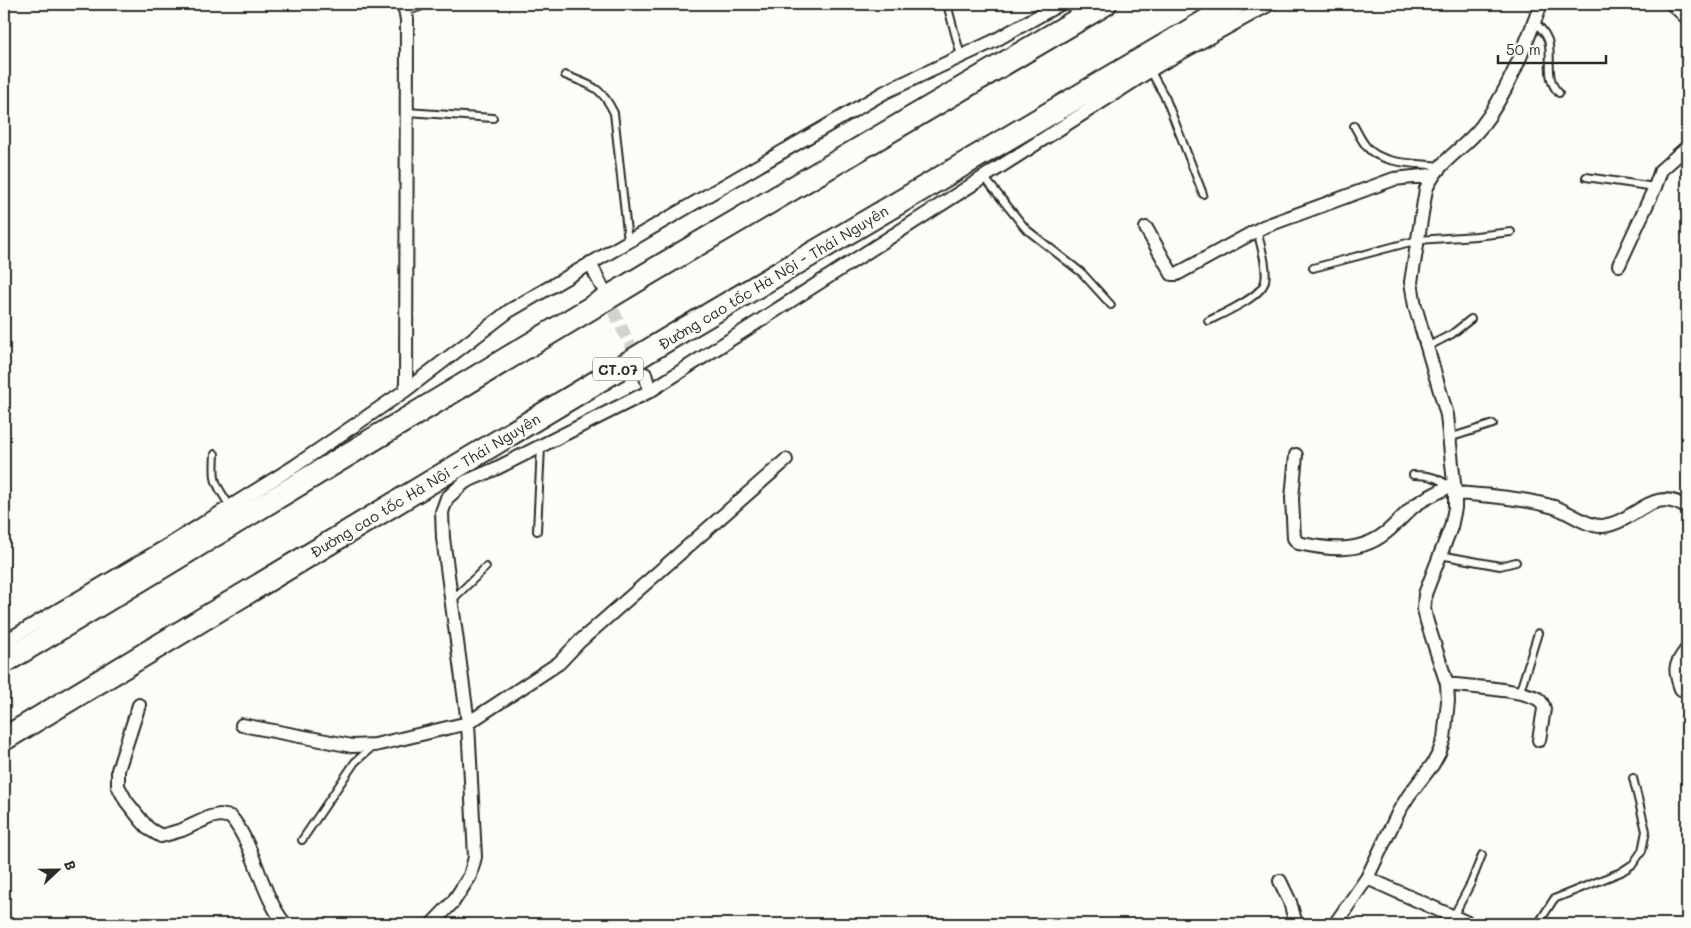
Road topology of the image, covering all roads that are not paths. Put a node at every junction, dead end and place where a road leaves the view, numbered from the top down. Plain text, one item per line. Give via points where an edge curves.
1 (419, 4) edge
2 (947, 4) edge
3 (1058, 4) edge
4 (1105, 4) edge
5 (1235, 4) edge
6 (1270, 4) edge
7 (1541, 4) edge
8 (1672, 4) edge
9 (403, 6) edge
10 (1687, 18) edge
11 (1534, 21) junction
12 (961, 56) junction
13 (1150, 70) junction
14 (566, 75) dead end
15 (1559, 93) dead end
16 (407, 112) junction
17 (493, 118) dead end
18 (1354, 126) dead end
19 (1687, 148) edge
20 (1436, 171) junction
21 (984, 177) junction
22 (1586, 177) dead end
23 (1655, 188) junction
24 (1202, 194) dead end
25 (1146, 228) dead end
26 (1256, 230) junction
27 (1511, 232) dead end
28 (1418, 240) junction
29 (628, 241) junction
30 (590, 262) junction
31 (1619, 265) dead end
32 (1312, 268) dead end
33 (601, 285) tunnel mouth
34 (1111, 305) dead end
35 (1471, 319) dead end
36 (1208, 322) dead end
37 (1433, 344) junction
38 (645, 374) tunnel mouth
39 (406, 390) junction
40 (650, 391) junction
41 (1493, 424) dead end
42 (1454, 437) junction
43 (541, 446) junction
44 (215, 454) dead end
45 (1296, 455) dead end
46 (786, 460) dead end
47 (1413, 475) dead end
48 (1453, 487) junction
49 (230, 506) junction
50 (1687, 508) edge
51 (537, 531) dead end
52 (1440, 556) junction
53 (1516, 562) dead end
54 (486, 567) dead end
55 (452, 601) junction
56 (1538, 633) dead end
57 (4, 642) edge
58 (1687, 649) edge
59 (4, 662) edge
60 (1447, 684) junction
61 (1681, 689) dead end
62 (1519, 694) junction
63 (140, 705) dead end
64 (468, 723) junction
65 (242, 725) dead end
66 (4, 739) edge
67 (1539, 740) dead end
68 (375, 746) junction
69 (1633, 778) dead end
70 (302, 840) dead end
71 (1482, 855) dead end
72 (1367, 878) junction
73 (1280, 881) dead end
74 (1453, 917) junction
75 (285, 924) edge
76 (432, 924) edge
77 (1296, 924) edge
78 (1335, 924) edge
79 (1470, 924) edge
80 (1538, 924) edge

1 - 9 street
2 - 12 lane
3 - 12 street
4 - 59 highway via 658,268
5 - 66 highway, Đường cao tốc Hà Nội - Thái Nguyên / CT.07 via 678,333
6 - 13 street
7 - 11 street
8 - 10 street
9 - 16 street via 407,20
11 - 15 lane via 1548,41 1551,81
11 - 20 street via 1520,60 1491,114
12 - 29 street via 885,92
13 - 21 street
13 - 24 lane via 1166,99
14 - 29 lane via 606,96 614,113
16 - 17 lane
16 - 39 street
18 - 20 lane via 1366,147 1377,156
19 - 23 street via 1661,170
20 - 26 street via 1394,179
20 - 28 street via 1426,189
21 - 34 lane via 1026,229 1082,273
21 - 40 street
22 - 23 lane
23 - 31 street
25 - 26 street via 1172,274 1182,273
26 - 36 lane via 1265,282 1260,290
27 - 28 lane
28 - 32 lane
28 - 37 street via 1411,282 1415,306
29 - 30 street
30 - 33 street
30 - 39 street via 509,311
35 - 37 lane
37 - 42 street
38 - 40 street
39 - 49 street
40 - 43 street
41 - 42 lane
42 - 48 street
43 - 51 lane
43 - 55 street via 465,482 447,498 442,512
44 - 49 lane via 215,483
45 - 48 street via 1292,498 1294,538 1298,543 1316,547 1352,549 1370,543 1388,532 1416,505
46 - 64 street via 559,663
47 - 48 lane via 1438,478
48 - 50 street via 1552,506 1602,526 1665,499
48 - 52 street via 1455,508
49 - 57 street
52 - 53 lane via 1500,566
52 - 60 street via 1424,609
54 - 55 lane
55 - 64 street
56 - 62 lane
58 - 61 street via 1678,660 1675,674
60 - 62 street
60 - 72 street via 1447,710 1440,753 1399,811
62 - 67 street via 1543,704
63 - 75 street via 118,770 118,786 126,801 149,829 161,836 210,817 231,817
64 - 68 street
64 - 76 street via 475,857 470,876 453,902
65 - 68 street via 352,746
68 - 70 lane via 355,762
69 - 80 lane via 1646,831 1642,851 1621,872 1554,899
71 - 74 lane
72 - 74 street
72 - 78 street
73 - 77 street
74 - 79 street

